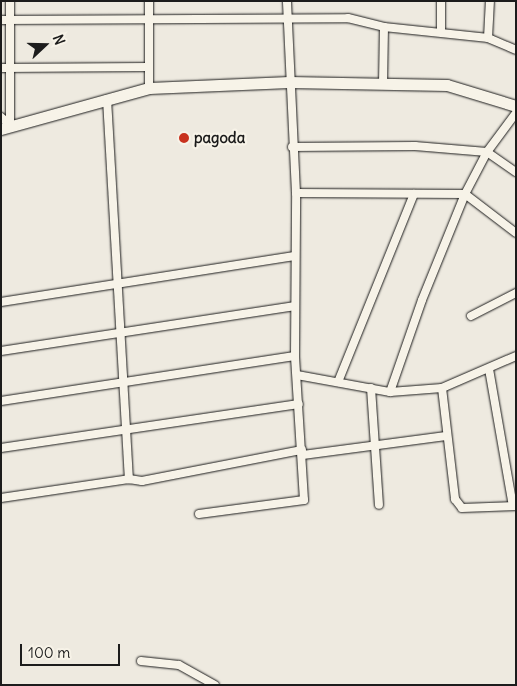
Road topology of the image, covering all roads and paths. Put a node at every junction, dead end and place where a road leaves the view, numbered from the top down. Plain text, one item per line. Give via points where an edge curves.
1 (10, 1) edge
2 (149, 1) edge
3 (288, 1) edge
4 (441, 1) edge
5 (490, 1) edge
6 (149, 18) junction
7 (288, 18) junction
8 (1, 20) edge
9 (10, 20) junction
10 (384, 26) junction
11 (441, 32) junction
12 (488, 38) junction
13 (516, 50) edge
14 (149, 67) junction
15 (1, 68) edge
16 (10, 68) junction
17 (289, 82) junction
18 (384, 84) junction
19 (149, 88) junction
20 (107, 99) junction
21 (516, 106) edge
22 (516, 113) edge
23 (1, 117) edge
24 (6, 127) edge
25 (292, 146) junction
26 (487, 152) junction
27 (516, 172) edge
28 (296, 193) junction
29 (414, 194) junction
30 (465, 194) junction
31 (516, 233) edge
32 (294, 256) junction
33 (117, 284) junction
34 (516, 293) edge
35 (1, 302) edge
36 (294, 306) junction
37 (471, 316) dead end
38 (119, 332) junction
39 (1, 351) edge
40 (295, 356) junction
41 (516, 356) edge
42 (490, 368) junction
43 (297, 375) junction
44 (338, 382) junction
45 (123, 383) junction
46 (370, 388) junction
47 (442, 388) junction
48 (390, 392) junction
49 (1, 401) edge
50 (299, 404) junction
51 (126, 431) junction
52 (446, 436) junction
53 (376, 445) junction
54 (1, 448) edge
55 (302, 453) junction
56 (129, 479) junction
57 (1, 498) edge
58 (379, 505) dead end
59 (514, 506) edge
60 (199, 514) dead end
61 (141, 661) dead end
62 (216, 685) edge

1 - 9 street
2 - 6 street
3 - 7 street
4 - 11 street
5 - 12 street
6 - 7 street
6 - 9 street
6 - 14 street
7 - 10 street via 348,18
7 - 17 street
8 - 9 street
9 - 16 street
10 - 11 street
10 - 18 street
11 - 12 street
12 - 13 street
14 - 16 street
14 - 19 street
15 - 16 street
16 - 24 street
17 - 18 main road
17 - 19 main road
17 - 25 street
18 - 21 main road via 447,85
19 - 20 main road
20 - 24 main road
20 - 33 street
22 - 26 street
23 - 24 street
25 - 26 street via 415,146
25 - 28 street
26 - 27 street
26 - 30 street
28 - 29 street
28 - 32 street
29 - 30 street
29 - 44 street
30 - 31 street
30 - 48 street via 422,300
32 - 33 street
32 - 36 street
33 - 35 street
33 - 38 street
34 - 37 street
36 - 38 street
36 - 40 street
38 - 39 street
38 - 45 street
40 - 43 street
40 - 45 street
41 - 42 street
42 - 47 street
42 - 59 street
43 - 44 street
43 - 50 street
44 - 46 street
45 - 49 street
45 - 51 street
46 - 48 street
46 - 53 street
47 - 48 street
47 - 52 street
50 - 51 street
50 - 55 street
51 - 54 street
51 - 56 street
52 - 53 street
52 - 59 street via 453,490 462,508
53 - 55 street
53 - 58 street
55 - 56 street via 149,480
55 - 60 street via 304,500
56 - 57 street
61 - 62 street via 179,665

